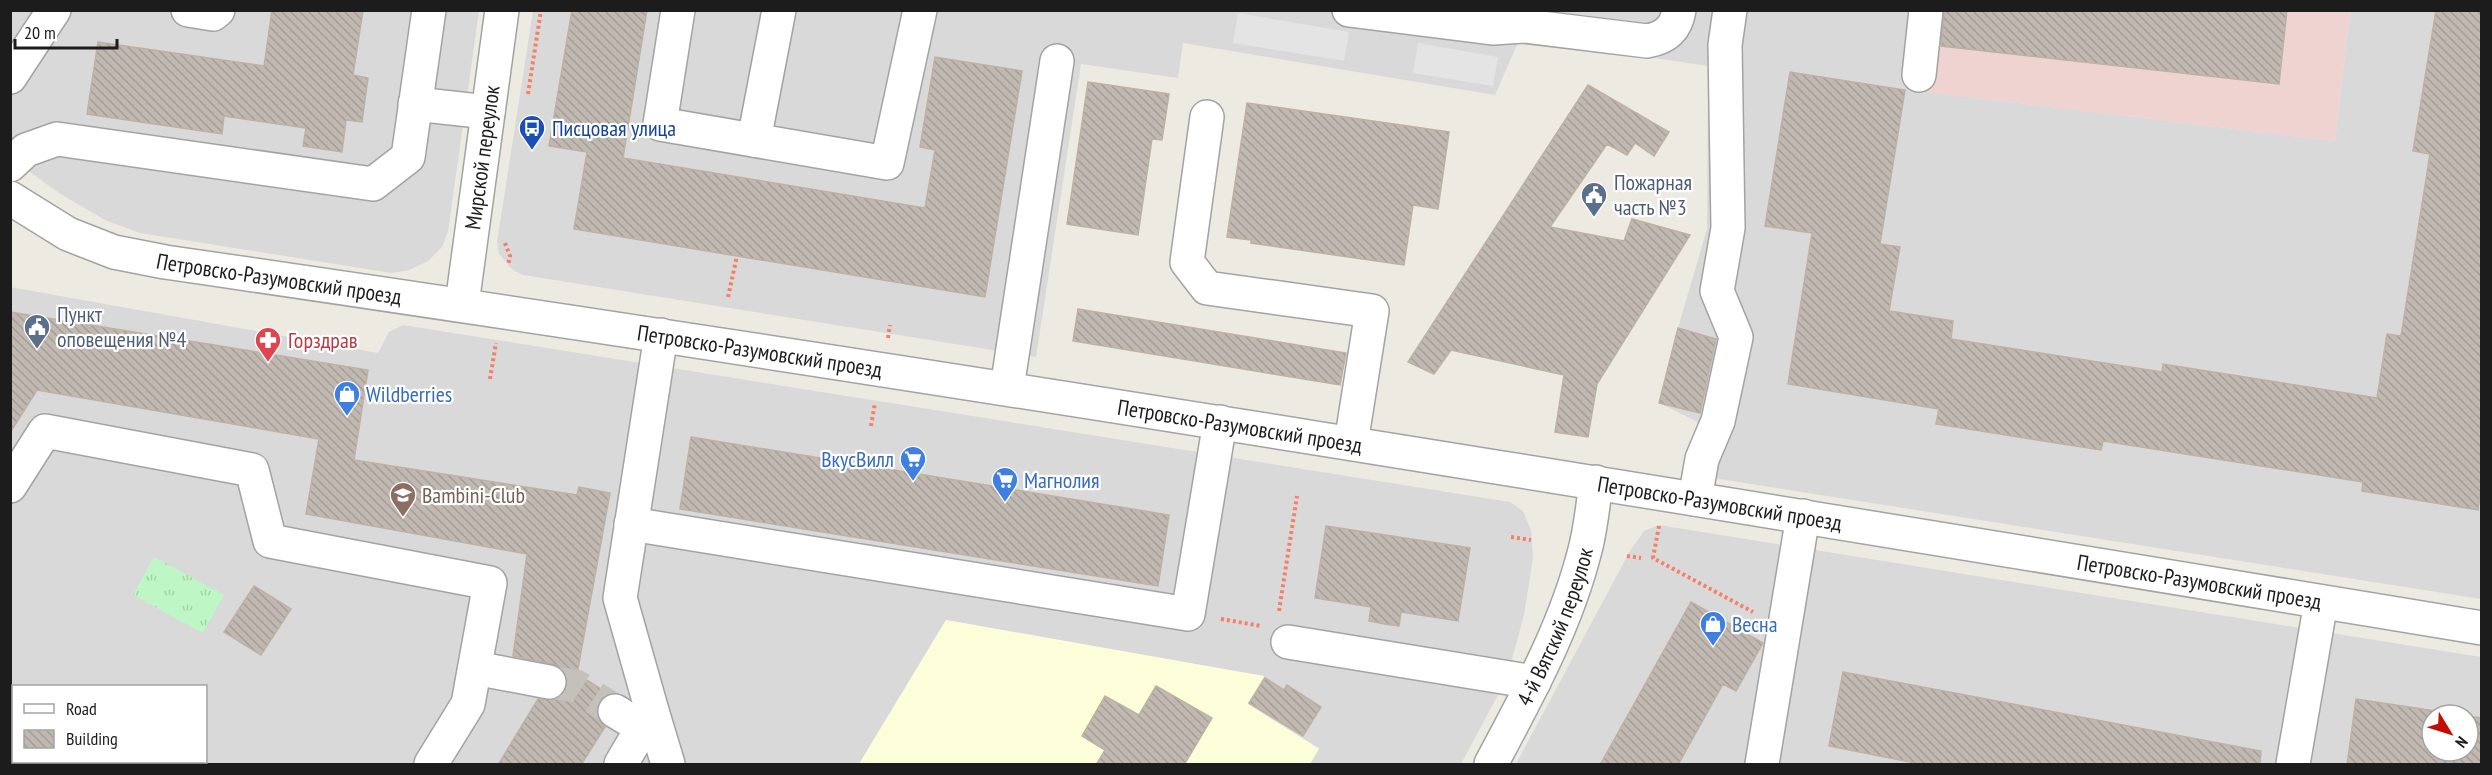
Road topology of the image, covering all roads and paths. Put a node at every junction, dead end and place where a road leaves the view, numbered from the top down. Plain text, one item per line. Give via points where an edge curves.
1 (54, 10) edge
2 (188, 10) edge
3 (218, 10) edge
4 (429, 10) edge
5 (502, 10) edge
6 (678, 10) edge
7 (780, 10) edge
8 (920, 10) edge
9 (1349, 10) edge
10 (1679, 10) edge
11 (1730, 10) edge
12 (1926, 10) edge
13 (1057, 61) dead end
14 (1919, 75) dead end
15 (10, 77) edge
16 (416, 104) junction
17 (488, 112) junction
18 (1208, 117) dead end
19 (754, 140) junction
20 (10, 165) edge
21 (10, 198) edge
22 (510, 256) dead end
23 (737, 256) dead end
24 (508, 266) dead end
25 (728, 297) dead end
26 (462, 304) junction
27 (661, 335) junction
28 (496, 340) dead end
29 (490, 379) dead end
30 (1006, 388) junction
31 (876, 399) dead end
32 (1220, 422) junction
33 (871, 426) dead end
34 (1351, 443) junction
35 (1596, 482) junction
36 (10, 486) edge
37 (1297, 496) dead end
38 (1695, 499) junction
39 (1803, 516) junction
40 (631, 524) junction
41 (1659, 525) dead end
42 (1511, 537) dead end
43 (1531, 540) dead end
44 (1627, 556) dead end
45 (1641, 558) dead end
46 (2321, 602) junction
47 (1188, 614) junction
48 (2481, 628) edge
49 (1785, 630) junction
50 (1282, 635) junction
51 (475, 668) junction
52 (549, 682) tunnel mouth
53 (1534, 682) junction
54 (615, 711) tunnel mouth
55 (648, 720) junction
56 (431, 765) edge
57 (621, 765) edge
58 (668, 765) edge
59 (1491, 765) edge
60 (1762, 765) edge
61 (2293, 765) edge

1 - 15 street
2 - 3 street via 213,14
4 - 16 street
5 - 17 street, Мирской переулок
6 - 19 street via 660,124
7 - 19 street
8 - 19 street via 887,163
9 - 10 street via 1492,28 1524,26 1647,41 1672,29
11 - 38 street via 1725,45 1728,228 1717,291 1736,337 1718,421 1702,459
12 - 14 street
13 - 30 street
16 - 17 street
16 - 20 street via 408,157 373,184 57,139 26,150
17 - 26 street, Мирской переулок
18 - 34 street via 1187,262 1207,288 1372,311
21 - 26 street, Петровско-Разумовский проезд via 68,234 114,252
22 - 24 path
23 - 25 path
26 - 27 street, Петровско-Разумовский проезд
27 - 30 street, Петровско-Разумовский проезд
27 - 40 street
28 - 29 path
30 - 32 street, Петровско-Разумовский проезд
31 - 33 path
32 - 34 street, Петровско-Разумовский проезд
32 - 47 street
34 - 35 street, Петровско-Разумовский проезд
35 - 38 street, Петровско-Разумовский проезд
35 - 53 street, 4-й Вятский переулок via 1586,550
36 - 51 street via 45,431 252,470 270,541 490,583
37 - 50 path
38 - 39 street, Петровско-Разумовский проезд
39 - 46 street, Петровско-Разумовский проезд
39 - 49 street
40 - 47 street
40 - 55 street via 620,597
41 - 49 path via 1653,558
42 - 43 path
44 - 45 path
46 - 48 street, Петровско-Разумовский проезд
46 - 61 street
47 - 50 path
49 - 60 street
50 - 53 street
51 - 52 street
51 - 56 street via 468,704
53 - 59 street, 4-й Вятский переулок
54 - 55 street
55 - 57 street
55 - 58 street

